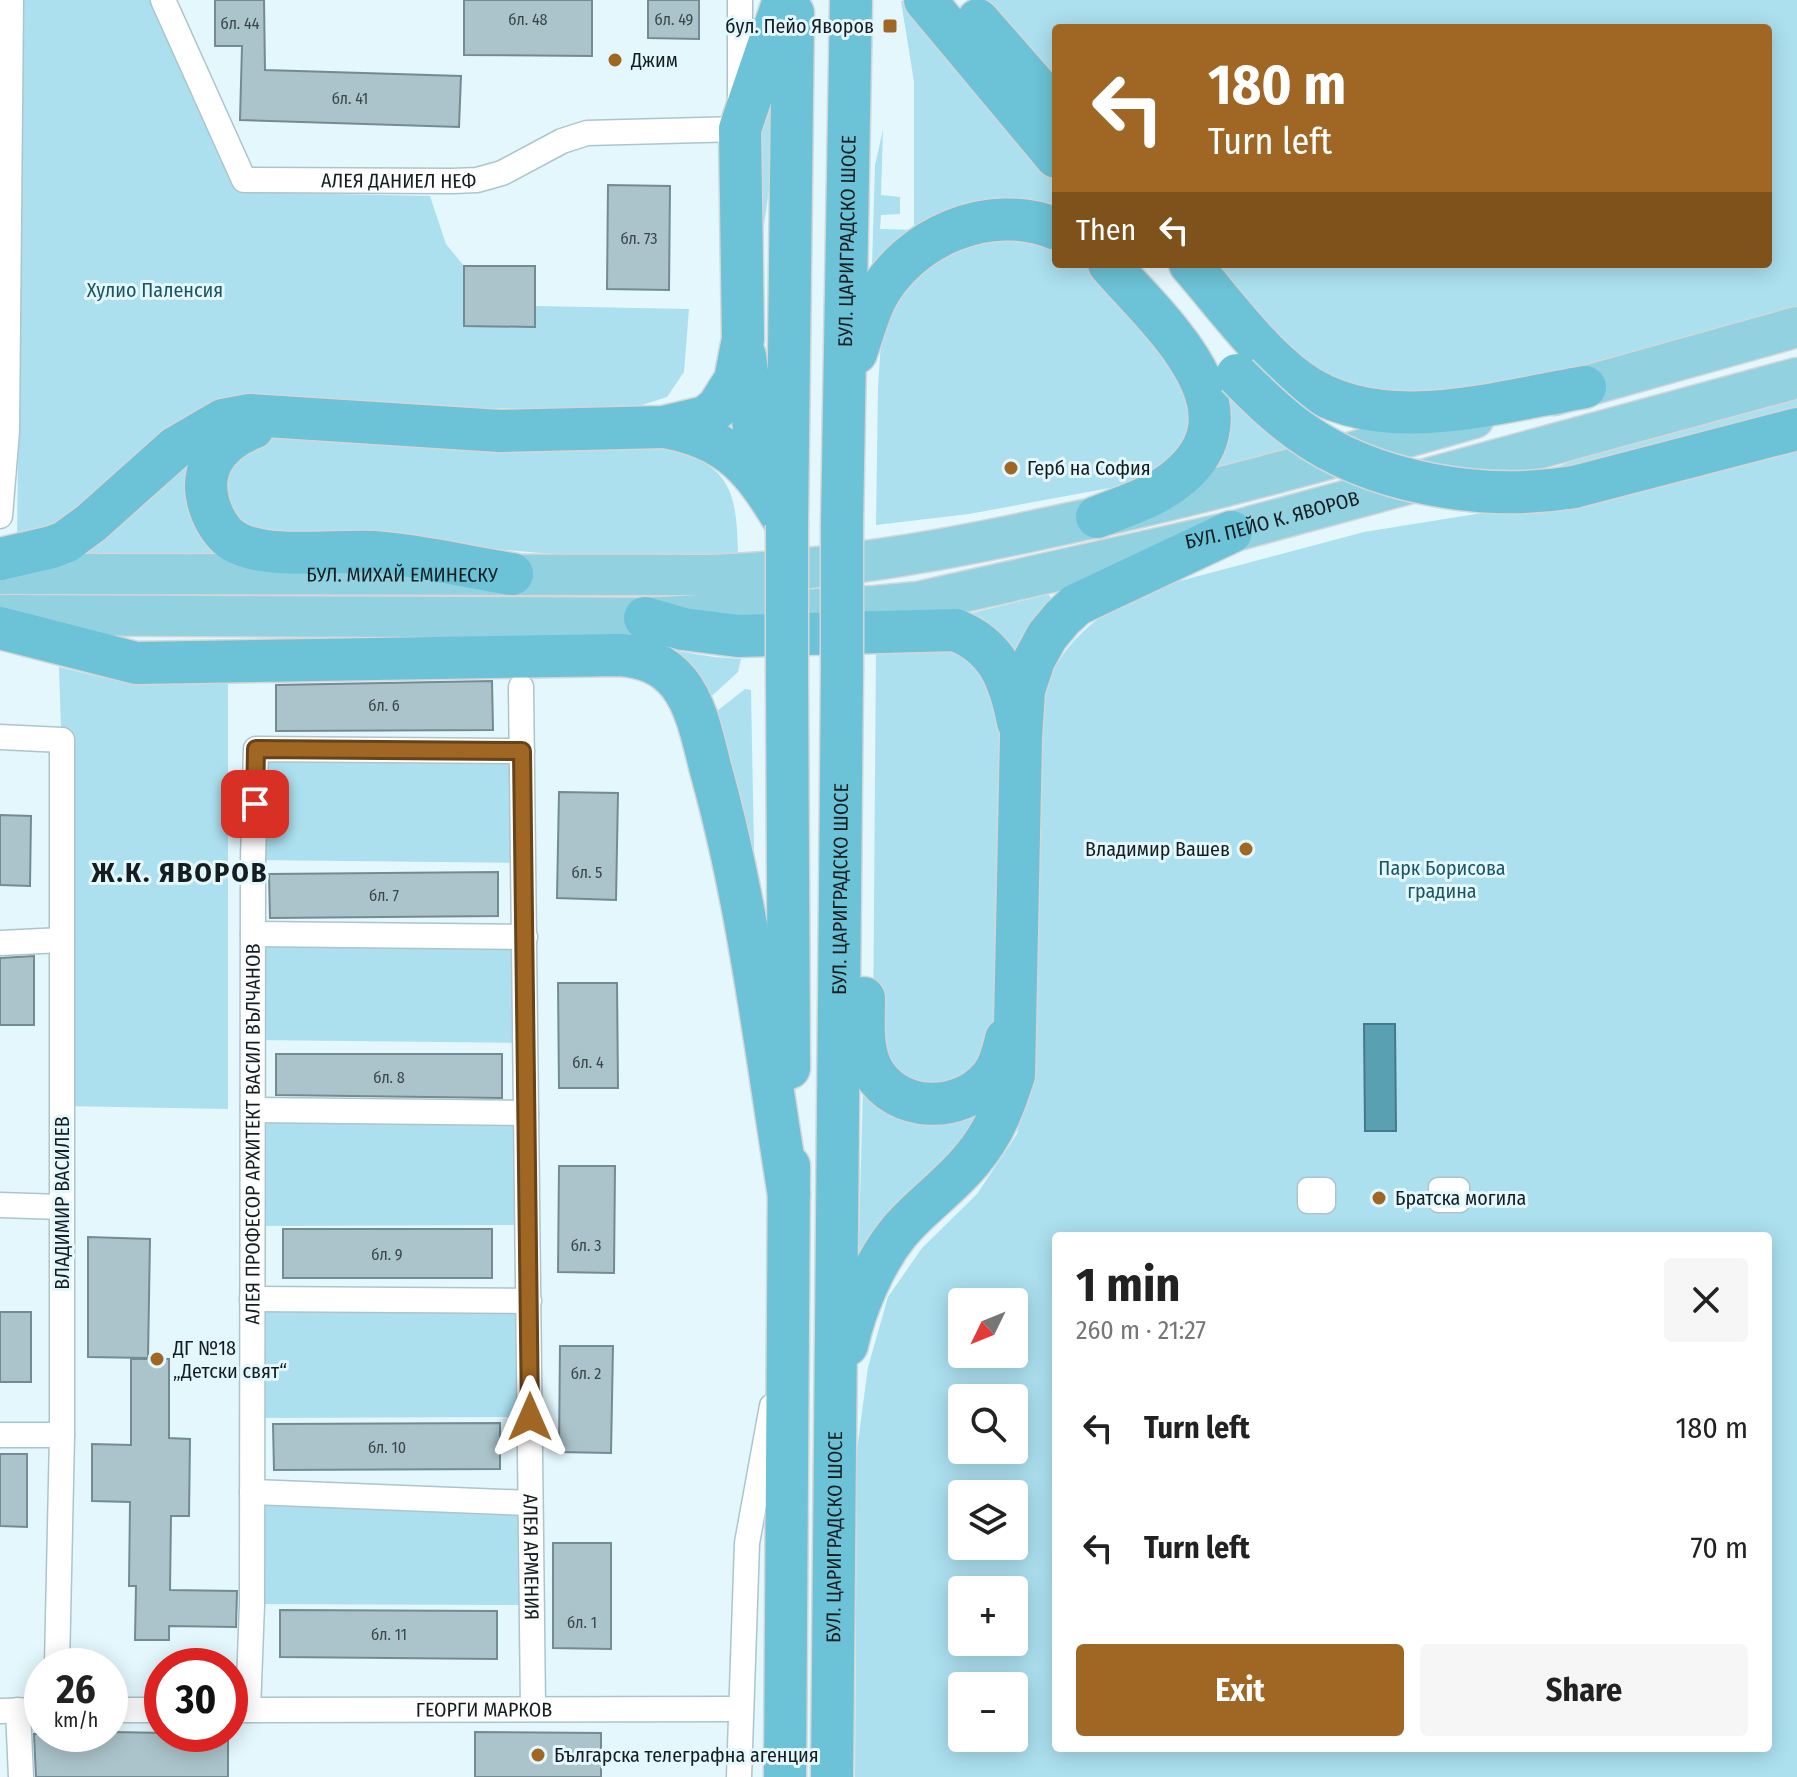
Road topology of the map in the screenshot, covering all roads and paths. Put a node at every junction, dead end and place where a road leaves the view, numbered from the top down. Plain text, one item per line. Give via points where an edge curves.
1 (11, 0) edge
2 (163, 0) edge
3 (740, 0) edge
4 (784, 0) edge
5 (793, 0) edge
6 (851, 0) edge
7 (925, 0) edge
8 (961, 0) edge
9 (1052, 104) edge
10 (740, 129) junction
11 (1052, 152) edge
12 (1052, 228) edge
13 (1112, 268) edge
14 (1148, 268) edge
15 (1194, 268) edge
16 (1797, 327) edge
17 (743, 339) junction
18 (1797, 378) edge
19 (1585, 387) junction
20 (844, 388) junction
21 (301, 417) junction
22 (664, 427) junction
23 (1797, 429) edge
24 (761, 483) junction
25 (0, 516) edge
26 (1097, 517) junction
27 (787, 525) junction
28 (1231, 532) junction
29 (0, 559) edge
30 (0, 574) edge
31 (512, 574) junction
32 (0, 615) edge
33 (645, 618) junction
34 (0, 628) edge
35 (521, 687) dead end
36 (0, 737) edge
37 (1021, 737) junction
38 (522, 751) junction
39 (839, 870) junction
40 (253, 934) junction
41 (525, 937) junction
42 (62, 940) junction
43 (0, 943) edge
44 (1016, 999) junction
45 (253, 1110) junction
46 (526, 1113) junction
47 (789, 1195) junction
48 (0, 1205) edge
49 (61, 1207) junction
50 (252, 1299) junction
51 (529, 1301) junction
52 (789, 1310) junction
53 (836, 1410) junction
54 (0, 1435) edge
55 (62, 1435) junction
56 (252, 1492) junction
57 (530, 1503) junction
58 (57, 1648) edge
59 (243, 1648) edge
60 (533, 1708) junction
61 (740, 1709) junction
62 (248, 1710) edge
63 (20, 1711) edge
64 (21, 1777) edge
65 (739, 1777) edge
66 (785, 1777) edge
67 (832, 1777) edge

1 - 25 street via 7,431
2 - 10 street, АЛЕЯ ДАНИЕЛ НЕФ via 244,180 477,180 587,133
3 - 10 street
4 - 10 highway
5 - 27 highway
6 - 20 highway, БУЛ. ЦАРИГРАДСКО ШОСЕ
7 - 11 highway
8 - 9 highway
10 - 17 highway
12 - 20 highway via 995,219 925,245 893,274 875,301
13 - 26 highway via 1191,359 1203,381 1209,423 1196,458 1176,480
14 - 23 highway, bridge via 1267,405 1299,431 1403,478 1493,494 1536,494
15 - 19 highway via 1283,367 1314,391 1350,405 1386,412 1442,411
16 - 19 main road
17 - 22 highway via 735,380 718,407 706,417
17 - 24 highway
18 - 28 main road, БУЛ. ПЕЙО К. ЯВОРОВ
19 - 26 main road
20 - 39 highway, БУЛ. ЦАРИГРАДСКО ШОСЕ, bridge
21 - 22 highway via 500,431
21 - 29 highway via 223,420 166,455 77,534 52,547
21 - 31 highway via 235,436 209,464 205,489 210,507 231,539 269,551 376,552
22 - 24 highway via 724,446
24 - 27 highway
26 - 31 main road, БУЛ. МИХАЙ ЕМИНЕСКУ via 938,552 802,569 710,575
27 - 47 highway, bridge
28 - 33 main road, БУЛ. ПЕЙО К. ЯВОРОВ via 918,602
28 - 37 highway via 1076,605 1062,618 1034,660 1024,690
30 - 31 main road, БУЛ. МИХАЙ ЕМИНЕСКУ
32 - 33 main road
33 - 37 highway via 738,636 955,630 994,656 1011,688
34 - 47 highway via 136,663 620,655 664,668 685,693 730,840
35 - 38 street, АЛЕЯ АРМЕНИЯ
36 - 42 street, ВЛАДИМИР ВАСИЛЕВ via 62,740
37 - 44 highway
38 - 40 street, АЛЕЯ ПРОФЕСОР АРХИТЕКТ ВАСИЛ ВЪЛЧАНОВ via 256,749
38 - 41 street, АЛЕЯ АРМЕНИЯ
39 - 44 highway via 863,982 868,1062 889,1088 926,1104 961,1100 976,1091 1002,1055
39 - 53 highway, БУЛ. ЦАРИГРАДСКО ШОСЕ
40 - 41 street
40 - 45 street, АЛЕЯ ПРОФЕСОР АРХИТЕКТ ВАСИЛ ВЪЛЧАНОВ
41 - 46 street, АЛЕЯ АРМЕНИЯ
42 - 43 street
42 - 49 street, ВЛАДИМИР ВАСИЛЕВ
44 - 53 highway via 1014,1075 1001,1115 972,1160 897,1234 880,1261 848,1341
45 - 46 street
45 - 50 street, АЛЕЯ ПРОФЕСОР АРХИТЕКТ ВАСИЛ ВЪЛЧАНОВ
46 - 51 street, АЛЕЯ АРМЕНИЯ
47 - 52 highway
48 - 49 street
49 - 55 street, ВЛАДИМИР ВАСИЛЕВ
50 - 51 street
50 - 56 street, АЛЕЯ ПРОФЕСОР АРХИТЕКТ ВАСИЛ ВЪЛЧАНОВ
51 - 57 street, АЛЕЯ АРМЕНИЯ
52 - 61 street via 747,1543
52 - 66 highway
53 - 67 highway, БУЛ. ЦАРИГРАДСКО ШОСЕ
54 - 55 street
55 - 58 street, ВЛАДИМИР ВАСИЛЕВ
56 - 57 street
56 - 59 street, АЛЕЯ ПРОФЕСОР АРХИТЕКТ ВАСИЛ ВЪЛЧАНОВ
57 - 60 street, АЛЕЯ АРМЕНИЯ
60 - 61 street, ГЕОРГИ МАРКОВ
60 - 62 street, ГЕОРГИ МАРКОВ
61 - 65 street
63 - 64 street

